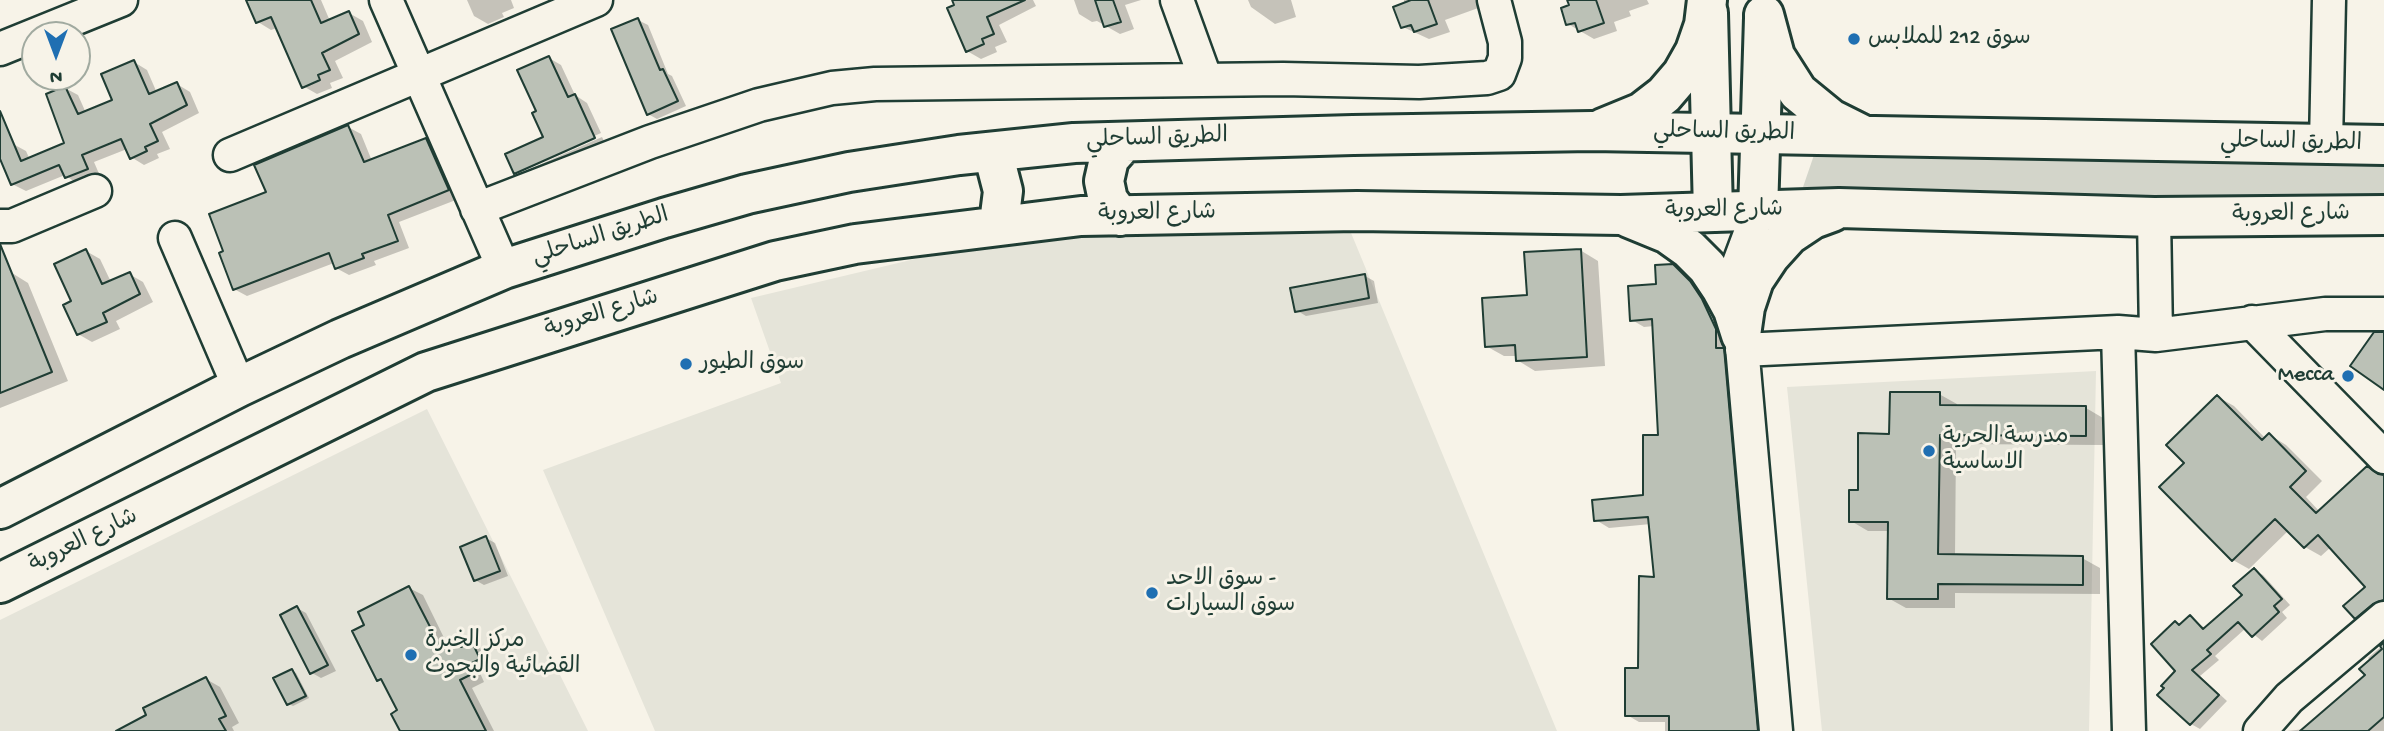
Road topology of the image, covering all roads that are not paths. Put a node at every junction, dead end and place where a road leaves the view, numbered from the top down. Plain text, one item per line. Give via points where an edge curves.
1 (121, 0) edge
2 (386, 0) edge
3 (596, 0) edge
4 (1177, 0) edge
5 (1494, 0) edge
6 (1707, 0) edge
7 (2329, 0) edge
8 (1764, 7) edge
9 (1, 46) edge
10 (419, 75) junction
11 (1206, 80) junction
12 (1592, 131) junction
13 (1712, 134) junction
14 (1759, 136) junction
15 (1870, 137) junction
16 (1124, 142) junction
17 (2326, 144) junction
18 (2384, 145) edge
19 (988, 152) junction
20 (230, 155) dead end
21 (95, 191) dead end
22 (1839, 208) junction
23 (477, 209) junction
24 (1713, 212) junction
25 (1758, 212) junction
26 (1621, 215) junction
27 (2384, 215) edge
28 (1119, 216) junction
29 (2154, 217) junction
30 (0, 226) edge
31 (995, 226) junction
32 (175, 238) dead end
33 (1739, 263) junction
34 (504, 269) junction
35 (2384, 314) edge
36 (2252, 322) junction
37 (2118, 332) junction
38 (2156, 335) junction
39 (1741, 343) junction
40 (239, 387) junction
41 (2384, 457) edge
42 (0, 509) edge
43 (0, 583) edge
44 (2384, 618) edge
45 (1776, 731) edge
46 (2129, 731) edge
47 (2260, 731) edge

1 - 9 street
2 - 10 street
3 - 10 street
4 - 11 street
5 - 11 street via 1505,58 1499,74 1487,78 1419,82
6 - 12 main road via 1700,38 1682,74 1664,95 1642,112
6 - 13 main road
7 - 17 street
8 - 14 main road
8 - 15 main road via 1775,56 1798,92 1831,119
10 - 20 street
10 - 23 street
11 - 23 street via 832,88 710,121
12 - 13 main road, الطريق الساحلي
12 - 16 main road, الطريق الساحلي
13 - 14 main road, الطريق الساحلي
13 - 24 main road
14 - 15 main road, الطريق الساحلي
14 - 25 main road
15 - 17 main road, الطريق الساحلي
16 - 19 main road, الطريق الساحلي
16 - 28 main road via 1109,159 1104,181 1108,200
17 - 18 main road, الطريق الساحلي
19 - 31 main road via 1003,191
19 - 34 main road, الطريق الساحلي via 849,172 747,194
21 - 30 street via 12,226
22 - 25 main road, شارع العروبة
22 - 29 main road, شارع العروبة
22 - 39 main road via 1789,235 1770,256 1745,307
23 - 34 street
24 - 25 main road, شارع العروبة
24 - 26 main road, شارع العروبة
24 - 33 street
25 - 33 street
26 - 28 main road, شارع العروبة via 1357,211
26 - 39 main road via 1668,234 1707,267 1733,310
27 - 29 main road, شارع العروبة
28 - 31 main road, شارع العروبة
29 - 38 street
31 - 43 main road, شارع العروبة via 855,244 775,261 426,372
32 - 40 street
33 - 39 street
34 - 40 main road, الطريق الساحلي
35 - 36 street via 2325,314
36 - 38 street
36 - 41 street
37 - 38 street
37 - 39 street
37 - 46 street
39 - 45 street
40 - 42 main road, الطريق الساحلي
44 - 47 street via 2289,698

